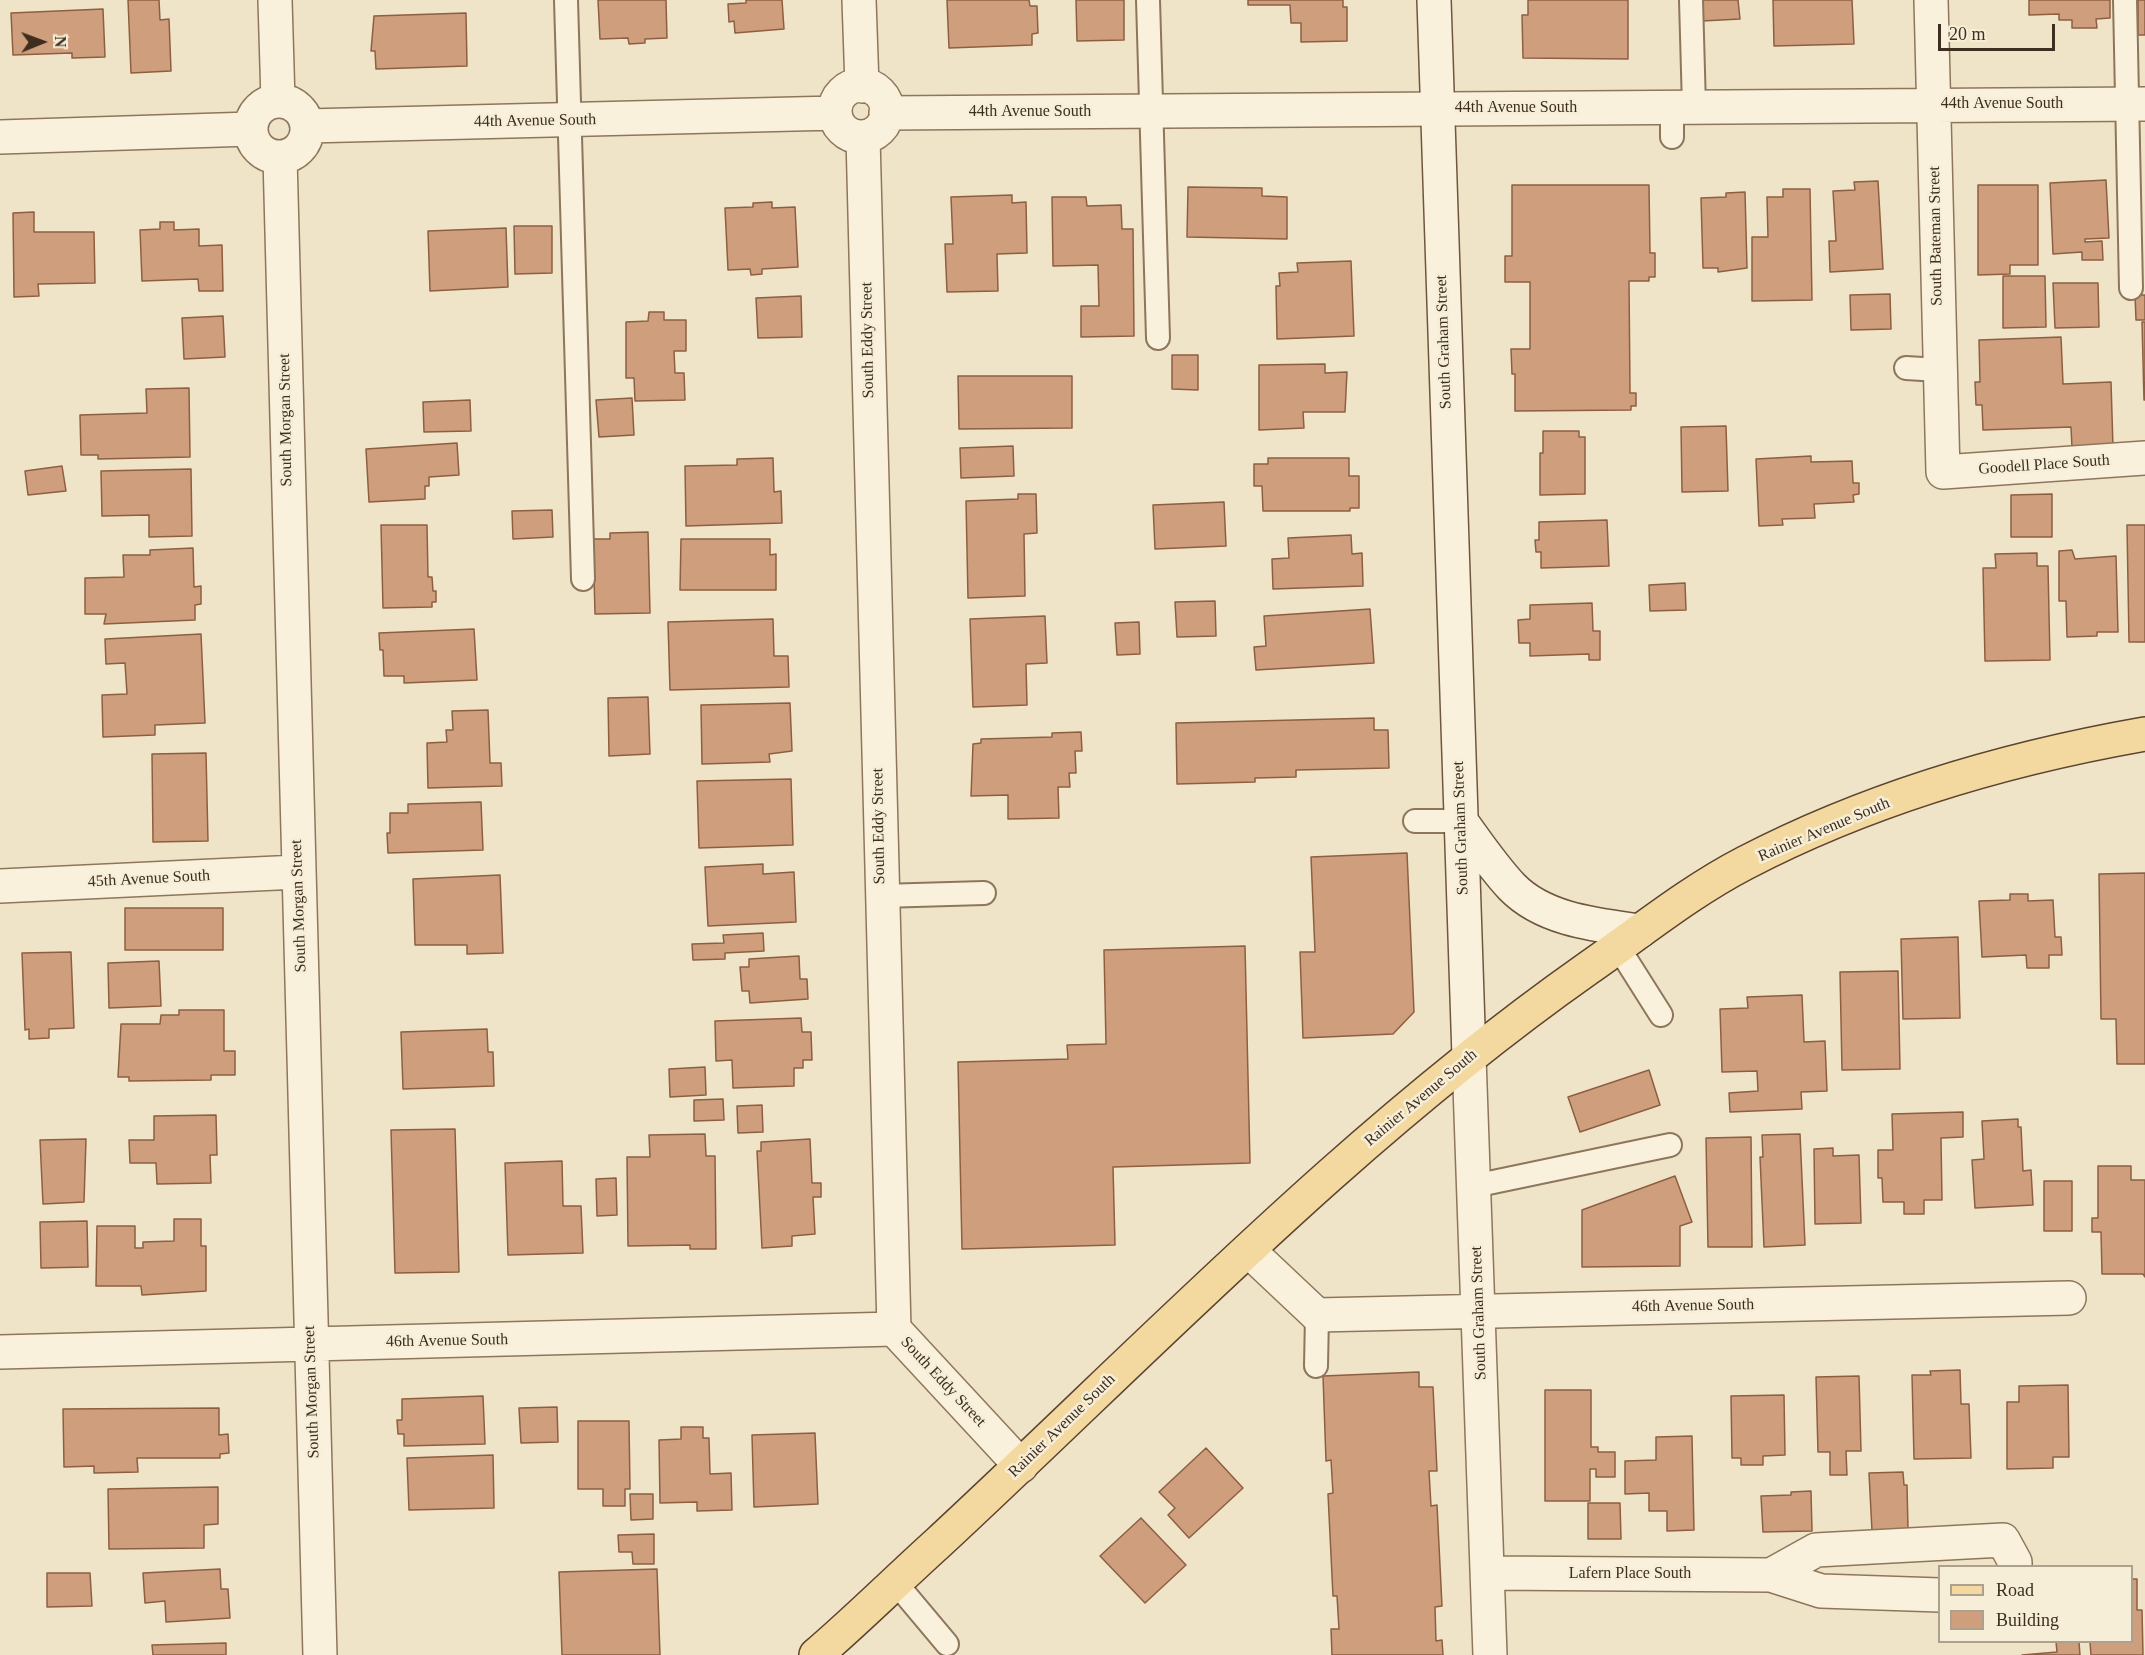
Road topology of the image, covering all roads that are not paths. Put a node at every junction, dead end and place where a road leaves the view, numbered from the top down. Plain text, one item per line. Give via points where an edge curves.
1 (275, 0) edge
2 (566, 0) edge
3 (859, 0) edge
4 (1148, 0) edge
5 (1434, 0) edge
6 (1691, 0) edge
7 (1931, 0) edge
8 (2125, 0) edge
9 (862, 86) junction
10 (278, 101) junction
11 (1933, 103) junction
12 (2136, 104) edge
13 (1435, 108) junction
14 (1151, 112) junction
15 (835, 113) junction
16 (886, 113) junction
17 (1679, 117) junction
18 (569, 121) junction
19 (307, 126) junction
20 (251, 129) junction
21 (862, 136) junction
22 (0, 137) edge
23 (280, 157) junction
24 (2131, 288) dead end
25 (1158, 338) dead end
26 (1906, 368) dead end
27 (1939, 369) junction
28 (2145, 458) edge
29 (1943, 472) joint
30 (583, 579) dead end
31 (2145, 734) edge
32 (1415, 821) dead end
33 (1461, 821) junction
34 (298, 872) junction
35 (0, 886) edge
36 (984, 893) dead end
37 (881, 896) junction
38 (1629, 939) junction
39 (1661, 1015) dead end
40 (1469, 1056) junction
41 (1670, 1145) dead end
42 (1474, 1186) junction
43 (1248, 1250) junction
44 (2069, 1298) dead end
45 (1478, 1312) junction
46 (1317, 1315) junction
47 (894, 1329) junction
48 (311, 1344) junction
49 (0, 1352) edge
50 (1316, 1366) dead end
51 (1021, 1466) junction
52 (2015, 1565) edge
53 (1488, 1573) junction
54 (1771, 1575) junction
55 (895, 1582) junction
56 (1938, 1595) edge
57 (947, 1644) dead end
58 (320, 1655) edge
59 (816, 1655) edge
60 (1490, 1655) edge

1 - 10 street
2 - 18 lane
3 - 9 street
4 - 14 lane
5 - 13 street, South Graham Street
6 - 17 lane
7 - 11 street, South Bateman Street
8 - 12 lane
9 - 15 street via 843,93
9 - 16 street via 879,93
10 - 19 street via 299,109
10 - 20 street via 259,109
11 - 12 street, 44th Avenue South
11 - 17 street, 44th Avenue South
11 - 27 street, South Bateman Street
12 - 24 lane
13 - 14 street, 44th Avenue South
13 - 17 street, 44th Avenue South
13 - 33 street, South Graham Street
14 - 16 street, 44th Avenue South
14 - 25 lane
15 - 18 street, 44th Avenue South
15 - 21 street via 850,135
16 - 21 street via 876,132
18 - 19 street, 44th Avenue South
18 - 30 lane
19 - 23 street via 296,152
20 - 22 street
20 - 23 street via 260,149
21 - 37 street, South Eddy Street
23 - 34 street, South Morgan Street
26 - 27 lane
27 - 29 street, South Bateman Street
28 - 29 street, Goodell Place South
31 - 38 main road, Rainier Avenue South via 2069,747 1978,771 1831,824 1744,864
32 - 33 lane
33 - 38 street via 1512,887 1533,903
33 - 40 street, South Graham Street
34 - 35 street, 45th Avenue South
34 - 48 street, South Morgan Street
36 - 37 lane
37 - 47 street, South Eddy Street
38 - 39 lane
38 - 40 main road, Rainier Avenue South
40 - 42 street, South Graham Street
40 - 43 main road, Rainier Avenue South
41 - 42 lane
42 - 45 street, South Graham Street
43 - 46 street
43 - 51 main road, Rainier Avenue South
44 - 45 street, 46th Avenue South
45 - 46 street, 46th Avenue South
45 - 53 street, South Graham Street
46 - 50 lane
47 - 48 street, 46th Avenue South
47 - 51 street, South Eddy Street
48 - 49 street, 46th Avenue South
48 - 58 street, South Morgan Street
51 - 55 main road, Rainier Avenue South
52 - 54 street, Lafern Place South via 2003,1540 1816,1551
53 - 54 street, Lafern Place South
53 - 60 street, South Graham Street
54 - 56 street, Lafern Place South via 1821,1591
55 - 57 lane
55 - 59 main road, Rainier Avenue South

